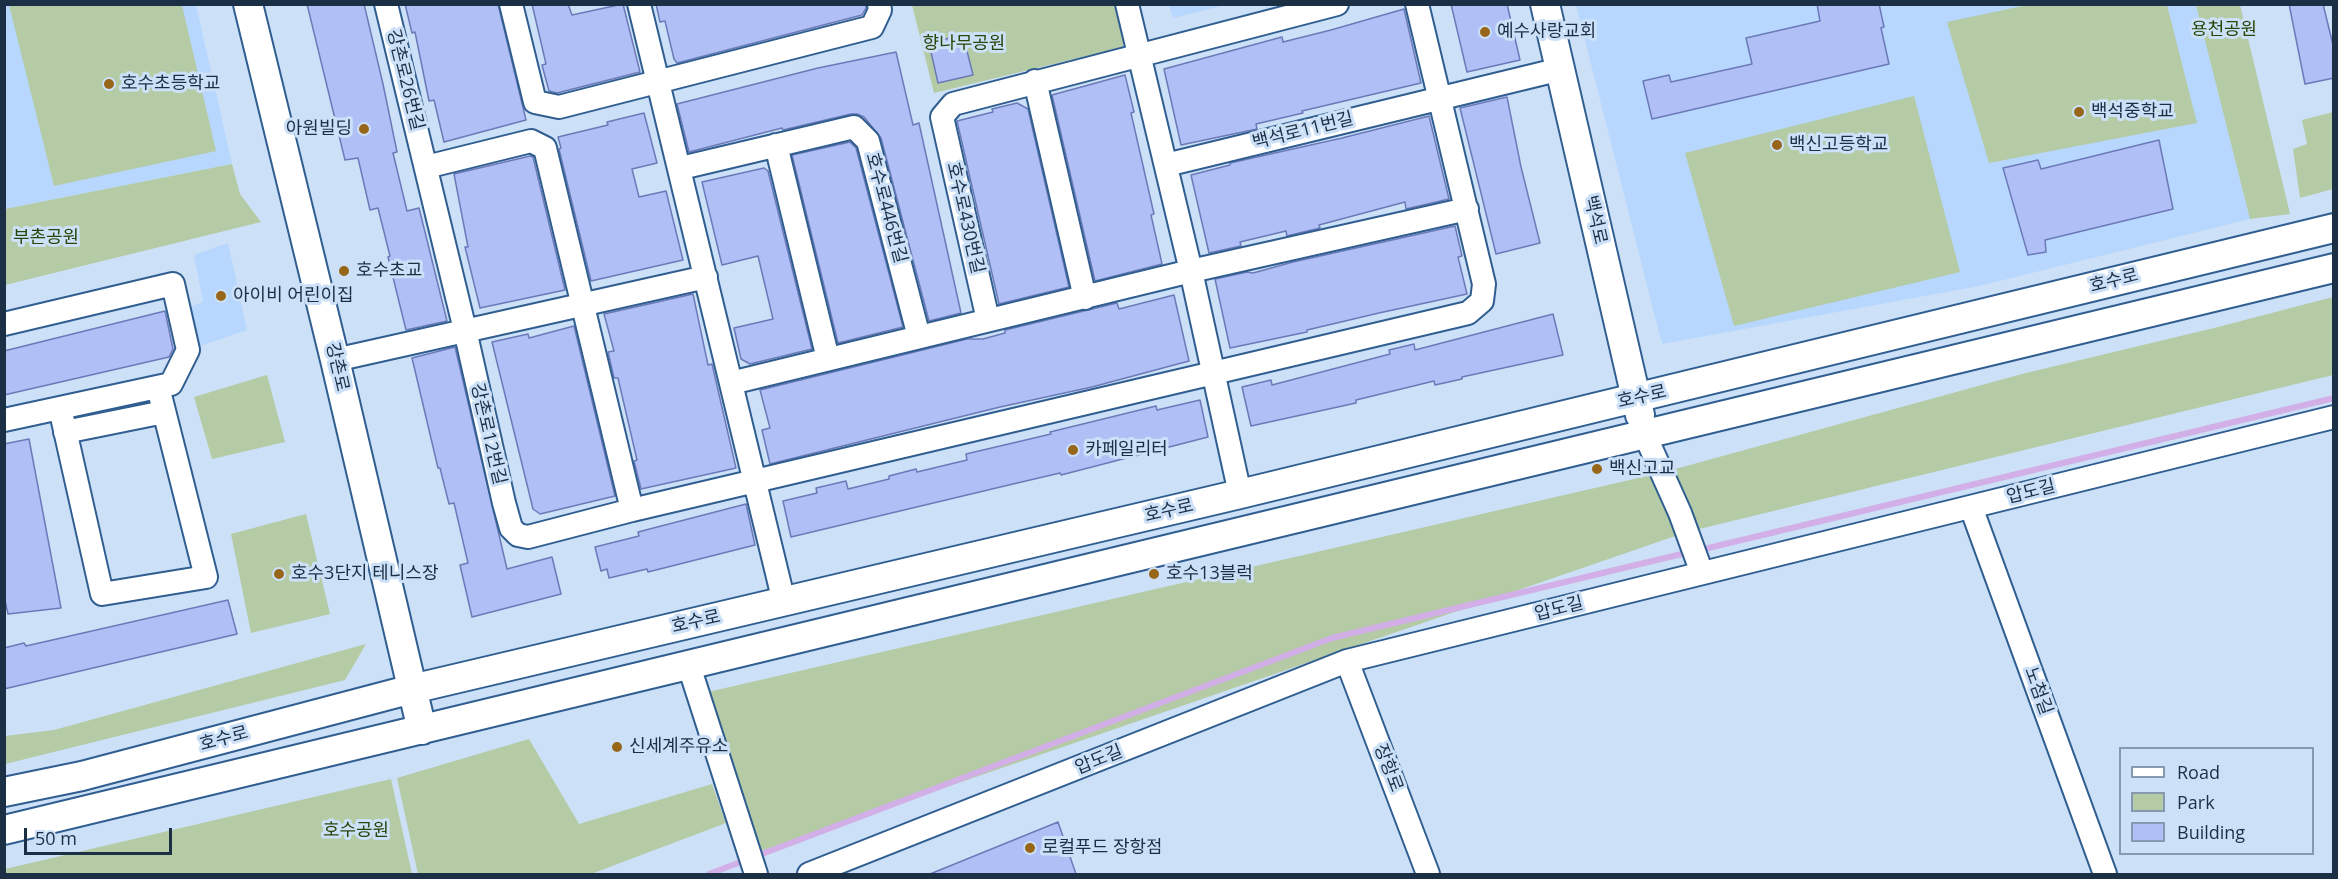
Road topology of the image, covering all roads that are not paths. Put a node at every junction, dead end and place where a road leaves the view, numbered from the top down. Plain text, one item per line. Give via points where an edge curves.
1 (248, 4) edge
2 (386, 4) edge
3 (511, 4) edge
4 (639, 4) edge
5 (879, 4) edge
6 (1127, 4) edge
7 (1337, 4) edge
8 (1417, 4) edge
9 (1545, 4) edge
10 (1140, 56) junction
11 (1561, 69) junction
12 (1035, 81) junction
13 (658, 82) junction
14 (1440, 98) junction
15 (776, 146) junction
16 (425, 161) junction
17 (1166, 165) junction
18 (681, 168) junction
19 (1467, 209) junction
20 (2334, 228) edge
21 (2334, 268) edge
22 (1191, 271) junction
23 (706, 277) junction
24 (1085, 298) junction
25 (581, 305) junction
26 (988, 320) junction
27 (4, 324) edge
28 (465, 330) junction
29 (919, 337) junction
30 (828, 359) junction
31 (335, 360) junction
32 (1214, 374) junction
33 (731, 383) junction
34 (158, 387) junction
35 (1636, 398) junction
36 (60, 408) junction
37 (164, 412) junction
38 (2334, 417) edge
39 (4, 420) edge
40 (65, 432) junction
41 (1645, 435) junction
42 (755, 483) junction
43 (1240, 494) junction
44 (1971, 507) junction
45 (632, 510) junction
46 (1699, 567) junction
47 (784, 602) junction
48 (1347, 661) junction
49 (689, 666) junction
50 (412, 689) junction
51 (422, 730) junction
52 (4, 792) edge
53 (4, 830) edge
54 (756, 874) edge
55 (809, 874) edge
56 (1428, 874) edge
57 (2105, 874) edge

1 - 31 main road, 강촌로
2 - 16 street, 강촌로26번길
3 - 13 street via 535,102 560,107
4 - 13 street
5 - 13 street via 872,27
6 - 10 street
7 - 10 street, 호수로430번길
8 - 14 street
9 - 11 main road, 백석로
10 - 12 street, 호수로430번길
10 - 17 street
11 - 14 street, 백석로11번길
11 - 35 main road, 백석로
12 - 24 street
12 - 26 street, 호수로430번길 via 953,104 942,117
13 - 18 street
14 - 17 street, 백석로11번길
14 - 19 street
15 - 18 street, 호수로446번길
15 - 29 street, 호수로446번길 via 854,127 868,141
15 - 30 street
16 - 25 street via 531,141 545,148
16 - 28 street, 강촌로12번길
17 - 22 street
18 - 23 street
19 - 22 street
19 - 32 street via 1484,284 1482,302 1468,314
20 - 35 main road, 호수로
21 - 41 main road, 호수로
22 - 24 street
22 - 32 street
23 - 25 street
23 - 33 street
24 - 26 street
25 - 28 street
25 - 45 street
26 - 29 street
27 - 34 street via 173,284 188,350 171,384
28 - 31 street
28 - 45 street, 강촌로12번길 via 511,528 528,537
29 - 30 street
30 - 33 street
31 - 50 main road, 강촌로
32 - 42 street
32 - 43 street
33 - 42 street
34 - 36 street
34 - 37 street
35 - 41 main road, 백석로
35 - 43 main road, 호수로
36 - 39 street
36 - 40 street
37 - 40 street
37 - 40 street via 206,577 102,594
38 - 44 street, 압도길
41 - 46 street
41 - 49 main road, 호수로
42 - 45 street
42 - 47 street
43 - 47 main road, 호수로
44 - 46 street, 압도길
44 - 57 street, 노첨길
46 - 48 street, 압도길
47 - 50 main road, 호수로
48 - 55 street, 압도길
48 - 56 street, 장항로
49 - 51 main road, 호수로
49 - 54 street
50 - 51 main road, 강촌로
50 - 52 main road, 호수로 via 82,776
51 - 53 main road, 호수로

